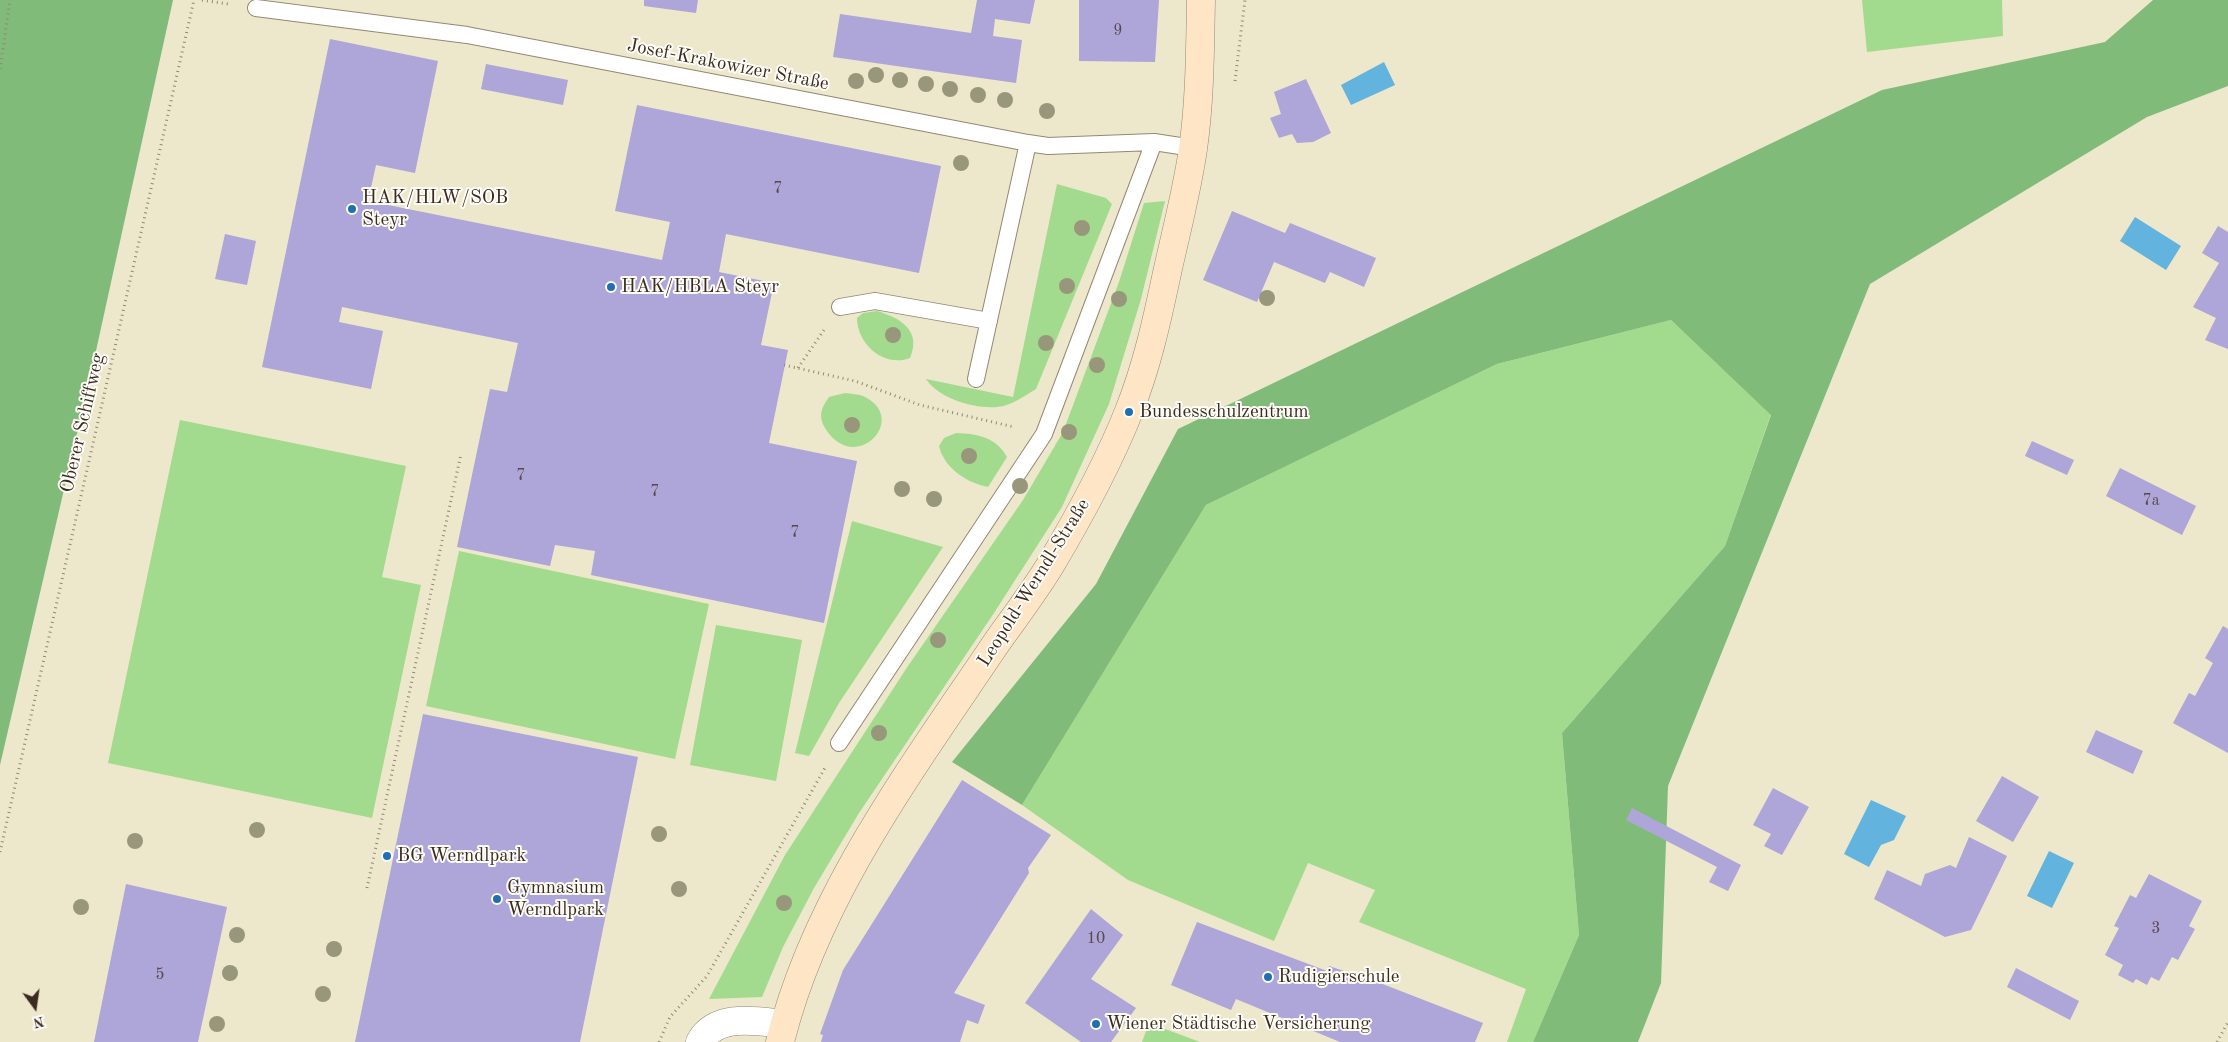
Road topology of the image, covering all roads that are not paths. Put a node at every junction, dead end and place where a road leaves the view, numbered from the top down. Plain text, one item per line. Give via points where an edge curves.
1 (1201, 0) edge
2 (256, 8) dead end
3 (1154, 142) junction
4 (1028, 143) junction
5 (1193, 148) junction
6 (840, 306) road end
7 (989, 321) junction
8 (976, 379) dead end
9 (839, 743) road end
10 (782, 1033) edge
11 (700, 1042) edge

1 - 5 street, Leopold-Werndl-Straße
2 - 4 lane, Josef-Krakowizer Straße via 468,35
3 - 4 lane, Josef-Krakowizer Straße via 1048,146
3 - 5 lane, Josef-Krakowizer Straße
3 - 9 lane via 1044,434
4 - 7 lane
5 - 10 street, Leopold-Werndl-Straße via 1149,354 1129,412 1094,488 1049,567 895,796 850,871 812,950
6 - 7 lane via 875,301
7 - 8 lane
10 - 11 street via 746,1020 720,1024

